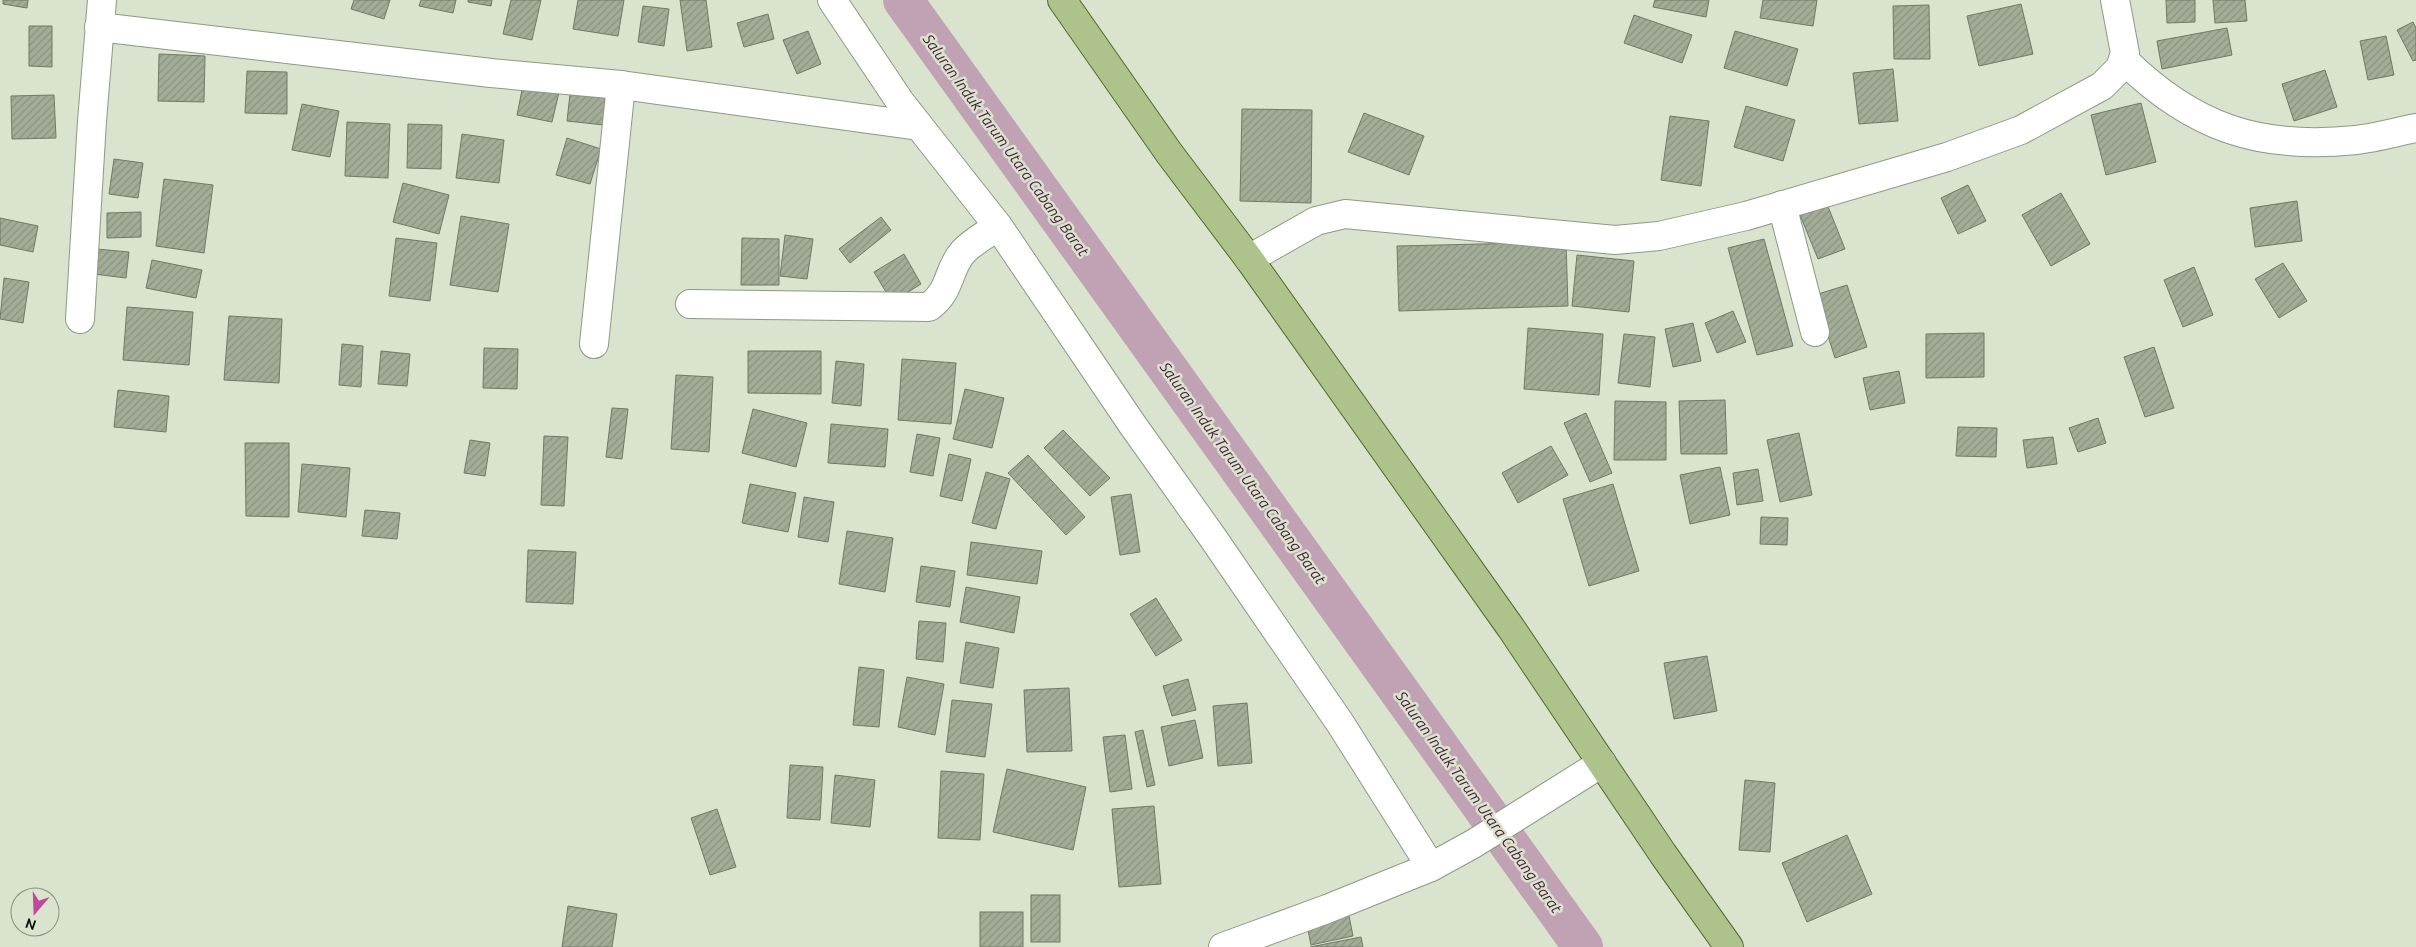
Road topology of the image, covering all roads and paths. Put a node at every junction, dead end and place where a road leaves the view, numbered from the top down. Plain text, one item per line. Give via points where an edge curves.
1 (102, 0) edge
2 (832, 0) edge
3 (1062, 0) edge
4 (2115, 0) edge
5 (99, 27) junction
6 (2124, 60) junction
7 (621, 84) junction
8 (919, 126) junction
9 (2416, 128) edge
10 (1782, 205) junction
11 (998, 226) junction
12 (1249, 259) junction
13 (690, 304) dead end
14 (80, 319) dead end
15 (1815, 332) dead end
16 (594, 344) dead end
17 (1602, 763) junction
18 (1431, 866) junction
19 (1223, 947) edge
20 (1729, 947) edge

1 - 5 street
2 - 8 street
3 - 12 main road via 1169,153
4 - 6 street
5 - 7 street via 492,73
5 - 14 street
6 - 9 street via 2149,85 2182,108 2214,125 2262,138 2304,142 2356,140
6 - 10 street via 2116,74 2102,86 2021,130 1947,157
7 - 8 street
7 - 16 street
8 - 11 street
10 - 12 street via 1659,236 1615,240 1345,214 1316,221
10 - 15 street
11 - 13 street via 964,251 945,293 930,307
11 - 18 street via 1340,723
12 - 17 main road via 1511,628
17 - 18 street via 1473,844
17 - 20 main road
18 - 19 street

